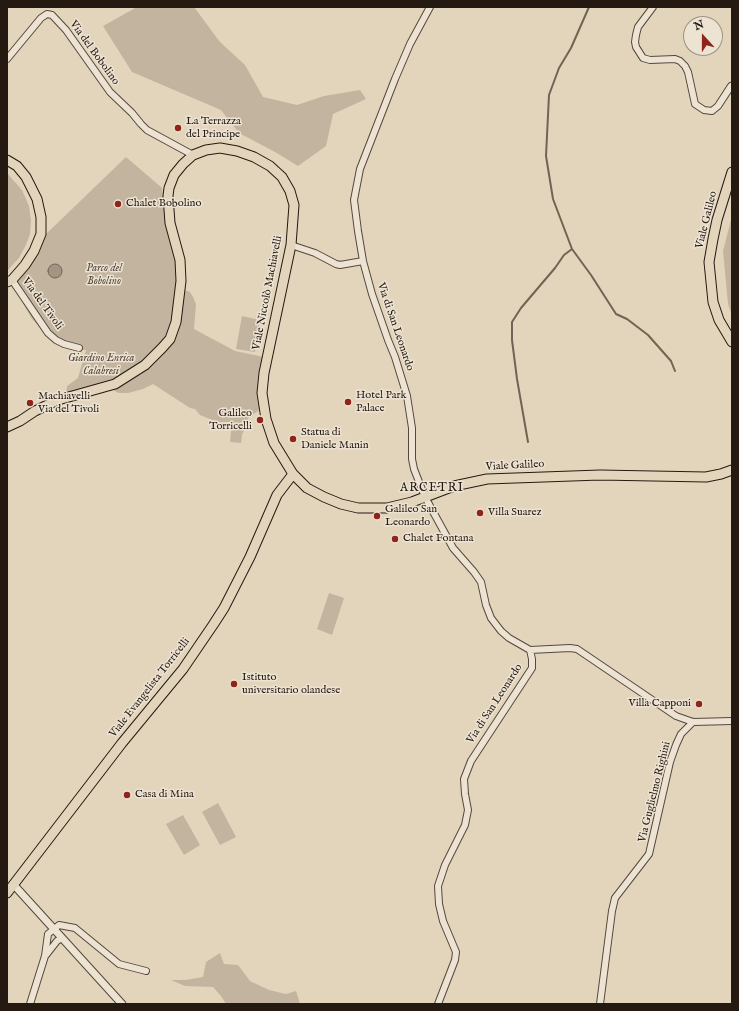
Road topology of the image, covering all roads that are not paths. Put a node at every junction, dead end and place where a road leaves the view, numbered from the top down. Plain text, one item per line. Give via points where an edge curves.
1 (48, 7) edge
2 (430, 7) edge
3 (653, 7) edge
4 (47, 14) junction
5 (7, 58) edge
6 (732, 86) edge
7 (193, 155) junction
8 (7, 160) edge
9 (732, 172) edge
10 (291, 245) junction
11 (363, 261) junction
12 (9, 281) edge
13 (732, 342) edge
14 (79, 348) dead end
15 (7, 427) edge
16 (732, 470) edge
17 (293, 474) junction
18 (425, 497) junction
19 (530, 650) junction
20 (732, 721) edge
21 (693, 722) junction
22 (10, 881) edge
23 (7, 893) edge
24 (54, 929) junction
25 (62, 938) junction
26 (45, 956) junction
27 (146, 971) dead end
28 (30, 1004) edge
29 (122, 1004) edge
30 (438, 1004) edge
31 (600, 1004) edge

1 - 4 street
2 - 11 street, Via di San Leonardo via 410,44 360,169 354,200
3 - 6 street via 638,27 636,35 636,47 643,58 680,61 688,72 695,104 704,110 712,111 718,106
4 - 5 street via 40,18
4 - 7 street, Via del Bobolino via 57,18 110,92 144,127
7 - 10 main road, Viale Niccolò Machiavelli via 220,148 237,151 270,166 282,177 294,204
7 - 15 main road, Viale Niccolò Machiavelli via 174,175 168,196 170,223 180,260 181,281 176,322 170,339 145,365 114,384 58,400
8 - 12 main road via 26,176 37,199 41,217 41,234 34,251 26,265
9 - 13 main road, Viale Galileo via 712,239 709,262 713,302 719,320
10 - 11 street via 340,265
10 - 17 main road, Viale Niccolò Machiavelli via 262,393 265,418 274,443
11 - 18 street, Via di San Leonardo via 407,396 412,428 412,459
12 - 14 street, Via del Tivoli via 48,333 64,344
16 - 18 main road, Viale Galileo via 706,476 600,475 487,479 466,482
17 - 18 main road, Viale Galileo via 307,488 341,504 387,508
17 - 22 main road, Viale Evangelista Torricelli via 280,491 231,596 183,669
18 - 19 street, Via di San Leonardo via 453,548 481,582 491,618 509,638
19 - 21 street via 577,649 676,716
19 - 30 street, Via di San Leonardo via 532,668 470,761 464,779 468,810 465,825 445,865 438,886 443,921 456,952
20 - 21 street
21 - 31 street, Via Guglielmo Righini via 680,734 670,762 649,854 615,898
22 - 23 main road, Viale Evangelista Torricelli
22 - 24 street
24 - 25 street
24 - 26 street via 48,934
24 - 27 street via 59,925 75,928 119,964
25 - 26 street
25 - 29 street
26 - 28 street

